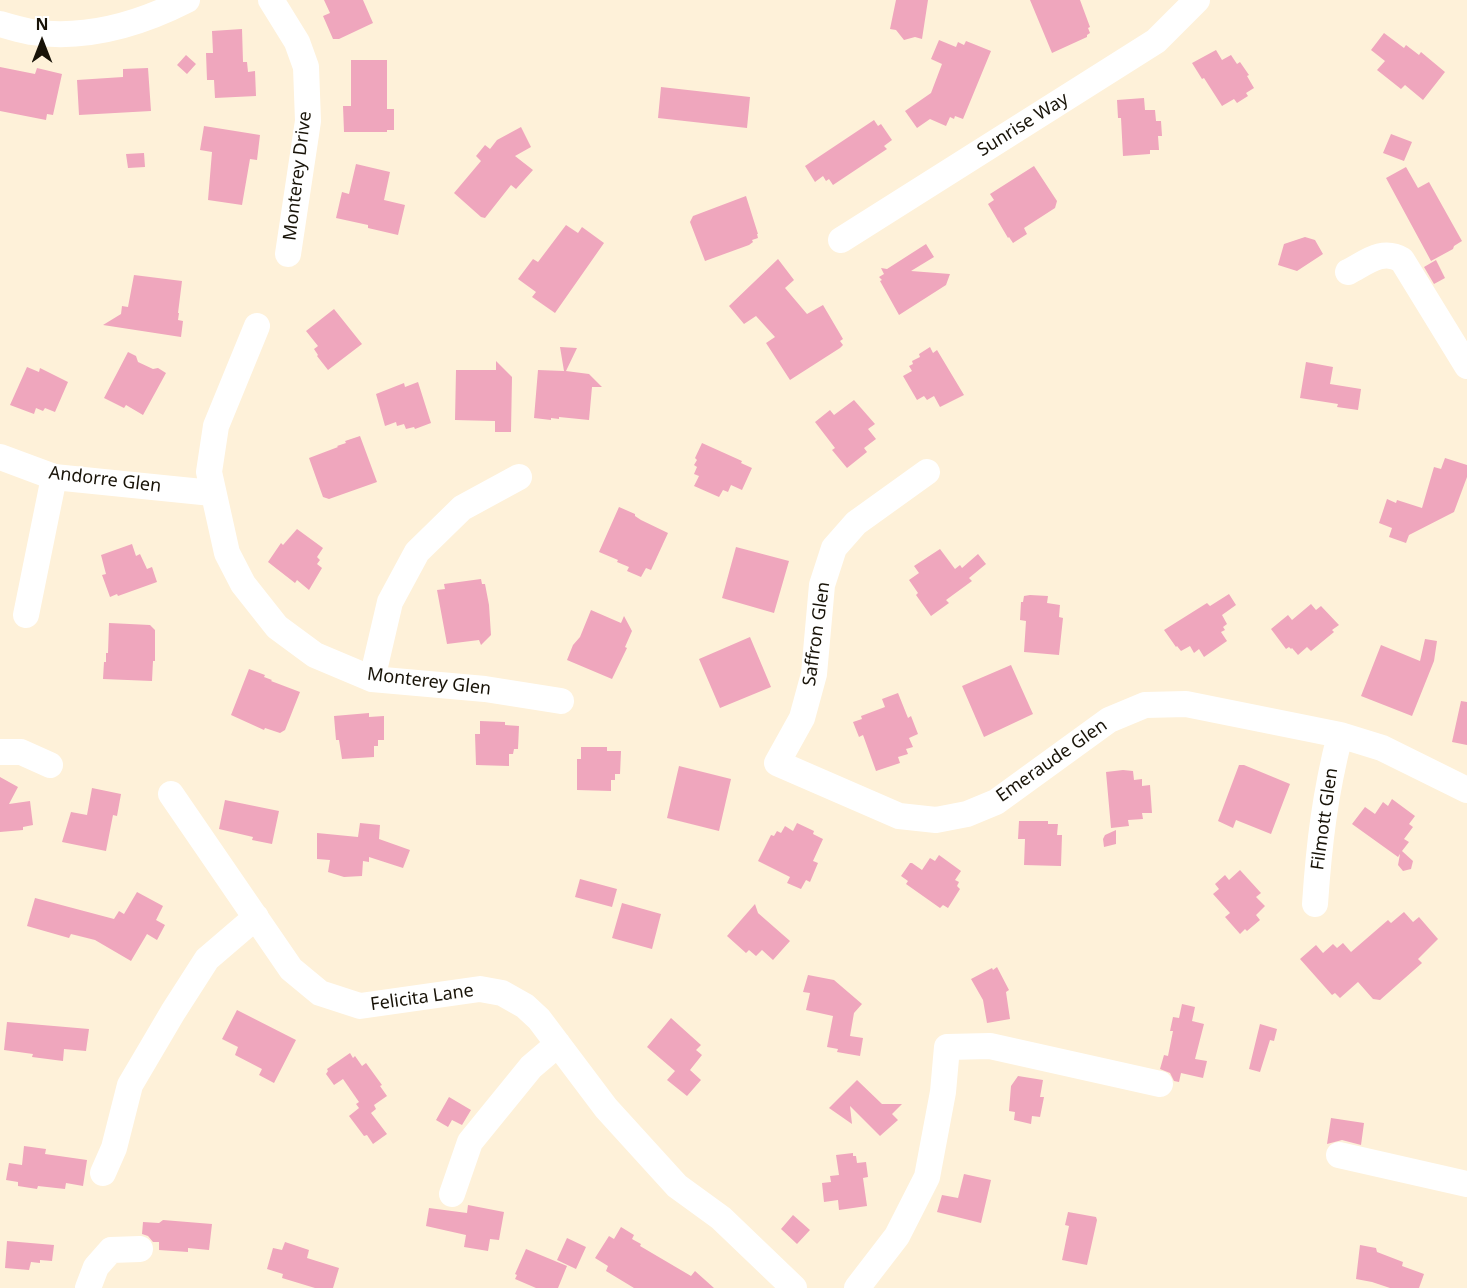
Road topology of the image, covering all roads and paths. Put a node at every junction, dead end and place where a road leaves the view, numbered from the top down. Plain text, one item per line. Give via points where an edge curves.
1 (187, 0) edge
2 (271, 0) edge
3 (1197, 0) edge
4 (0, 24) edge
5 (841, 240) dead end
6 (288, 254) dead end
7 (1348, 273) dead end
8 (257, 326) dead end
9 (1467, 366) edge
10 (0, 457) edge
11 (927, 472) dead end
12 (54, 477) junction
13 (519, 477) dead end
14 (212, 493) junction
15 (26, 615) dead end
16 (372, 679) junction
17 (561, 701) dead end
18 (1340, 735) junction
19 (0, 752) edge
20 (777, 763) joint
21 (50, 765) dead end
22 (1467, 790) edge
23 (171, 794) dead end
24 (1315, 904) dead end
25 (256, 917) junction
26 (558, 1044) junction
27 (1160, 1084) dead end
28 (1339, 1155) dead end
29 (103, 1173) dead end
30 (1467, 1184) edge
31 (452, 1194) dead end
32 (140, 1249) dead end
33 (88, 1288) edge
34 (794, 1288) edge
35 (857, 1288) edge

1 - 4 street via 123,27 61,34
2 - 6 street, Monterey Drive via 297,42 306,67 308,121
3 - 5 street, Sunrise Way via 1156,41
7 - 9 street via 1382,254 1402,260
8 - 14 street, Monterey Glen via 216,426 209,472
10 - 12 street, Andorre Glen
11 - 20 street, Saffron Glen via 856,523 834,548 822,585 814,674 802,718
12 - 14 street, Andorre Glen
12 - 15 street
13 - 16 street via 462,508 417,552 390,602
14 - 16 street, Monterey Glen via 227,553 243,584 277,627 315,655
16 - 17 street, Monterey Glen via 485,689
18 - 20 street, Emeraude Glen via 1186,704 1145,705 1108,720 996,802 967,814 936,819 898,816
18 - 22 street, Emeraude Glen via 1382,748
18 - 24 street, Filmott Glen via 1319,841
19 - 21 street via 21,752
23 - 25 street, Felicita Lane
25 - 26 street, Felicita Lane via 291,969 320,993 360,1006 480,989 502,993 525,1006
25 - 29 street via 207,959 173,1012 130,1085 114,1148
26 - 31 street via 531,1067 470,1142
26 - 34 street, Felicita Lane via 606,1108 678,1186 721,1218
27 - 35 street via 990,1046 947,1047 927,1177 897,1236
28 - 30 street
32 - 33 street via 111,1250 96,1267

